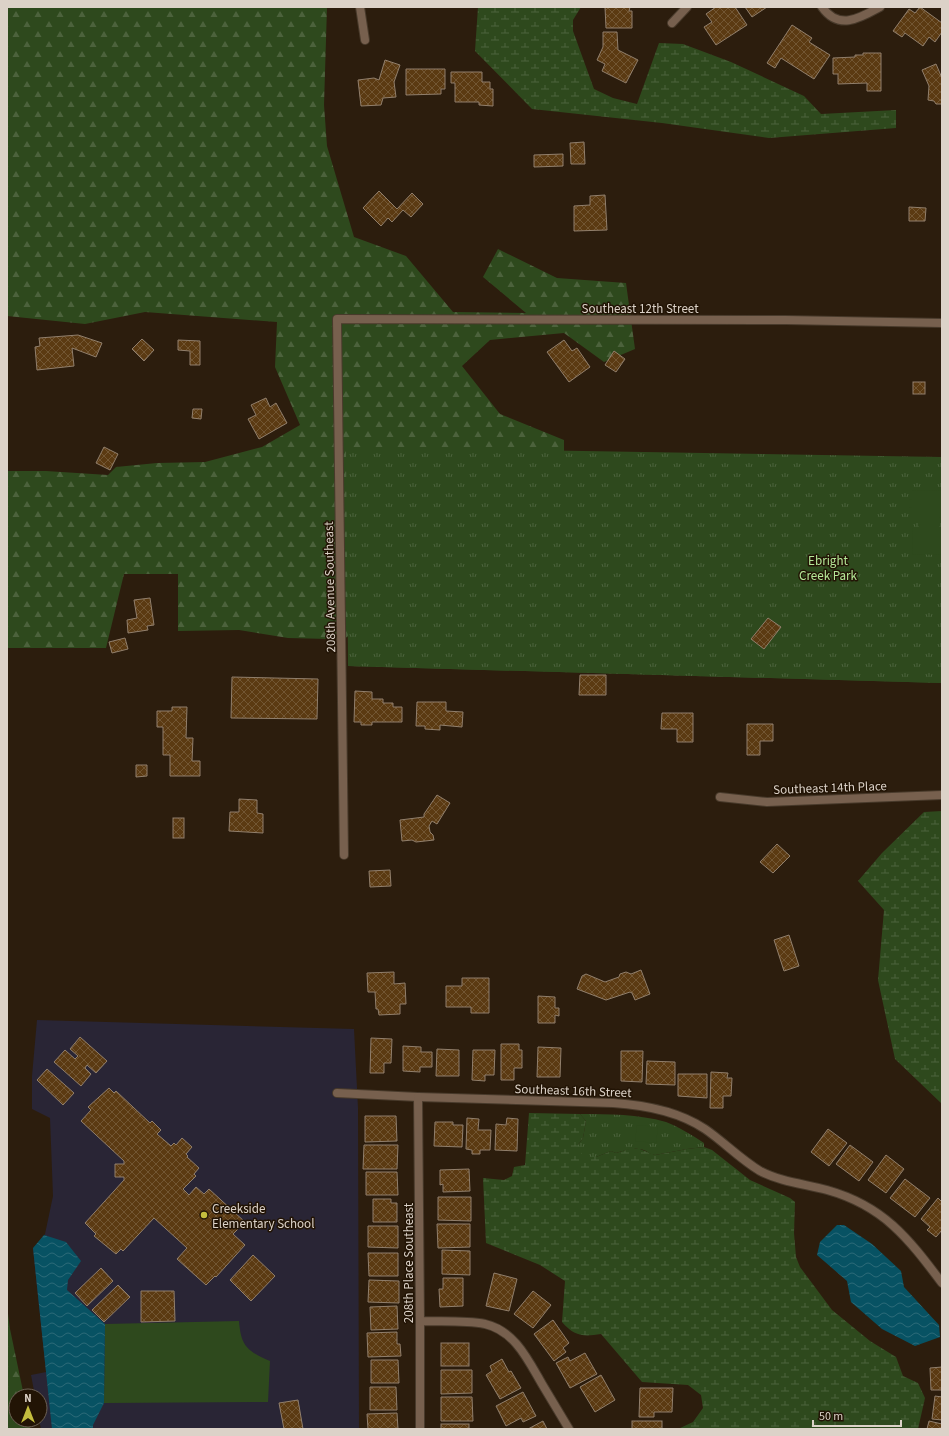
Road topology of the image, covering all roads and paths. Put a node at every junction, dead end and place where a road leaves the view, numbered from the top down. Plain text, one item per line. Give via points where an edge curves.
1 (360, 7) edge
2 (687, 7) edge
3 (822, 7) edge
4 (880, 7) edge
5 (672, 23) dead end
6 (365, 40) dead end
7 (337, 319) joint
8 (942, 323) edge
9 (942, 795) edge
10 (720, 797) dead end
11 (344, 855) dead end
12 (337, 1093) dead end
13 (418, 1097) junction
14 (942, 1283) edge
15 (420, 1321) junction
16 (420, 1429) edge
17 (569, 1429) edge

1 - 6 street
2 - 5 street
3 - 4 street via 833,18 852,21
7 - 8 street, Southeast 12th Street
7 - 11 street, 208th Avenue Southeast
9 - 10 street, Southeast 14th Place via 767,802
12 - 13 street, Southeast 16th Street
13 - 14 street, Southeast 16th Street via 636,1104 657,1108 705,1129 761,1171 787,1182 854,1200 878,1213 902,1233
13 - 15 street, 208th Place Southeast
15 - 16 street, 208th Place Southeast
15 - 17 street via 486,1324 507,1335 523,1351

